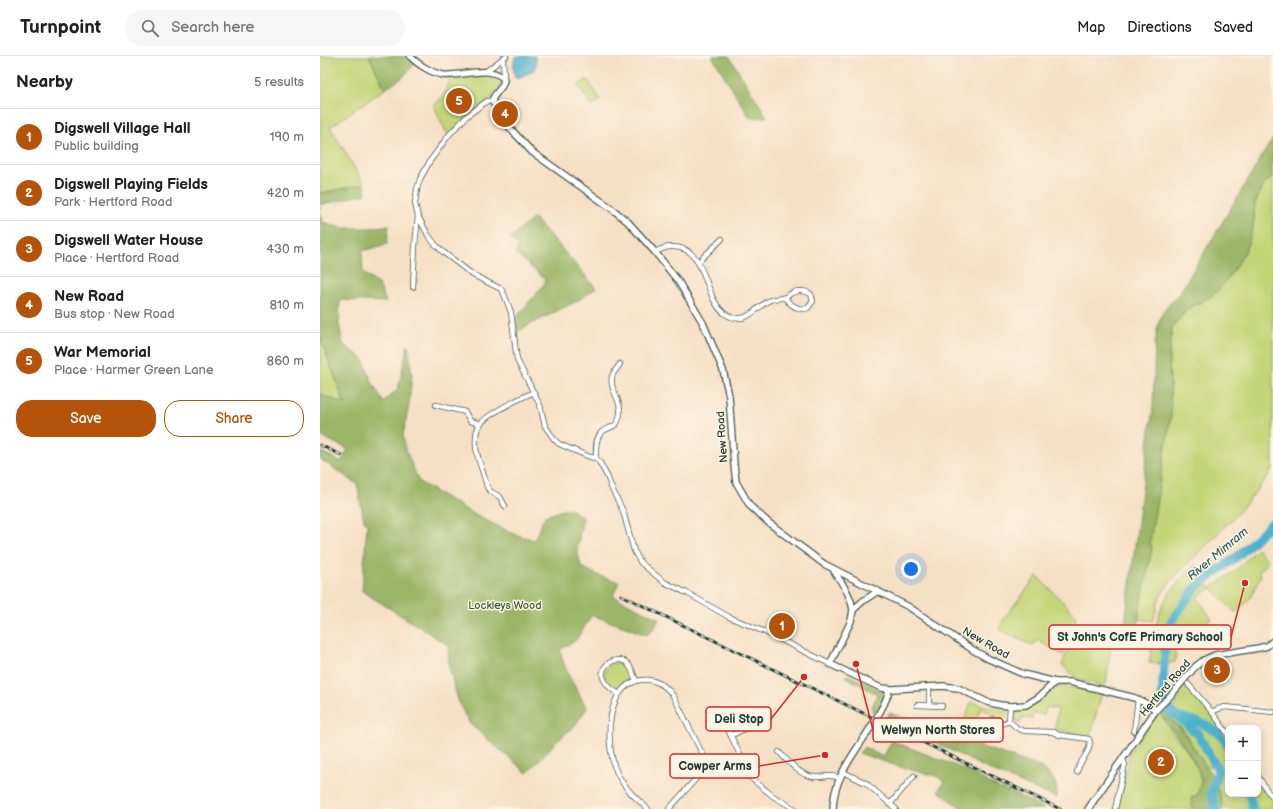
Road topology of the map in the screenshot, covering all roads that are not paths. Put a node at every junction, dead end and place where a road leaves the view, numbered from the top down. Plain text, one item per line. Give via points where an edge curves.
1 (410, 56) edge
2 (505, 57) edge
3 (485, 72) junction
4 (504, 79) junction
5 (492, 101) junction
6 (418, 216) junction
7 (722, 239) dead end
8 (656, 252) junction
9 (698, 262) junction
10 (413, 287) dead end
11 (785, 298) junction
12 (620, 364) dead end
13 (534, 392) junction
14 (436, 405) dead end
15 (481, 424) junction
16 (596, 458) junction
17 (505, 506) dead end
18 (833, 569) junction
19 (878, 591) junction
20 (853, 610) junction
21 (1273, 641) edge
22 (1267, 646) junction
23 (1273, 649) edge
24 (830, 664) junction
25 (636, 681) junction
26 (1056, 682) junction
27 (1188, 684) dead end
28 (929, 686) junction
29 (889, 689) junction
30 (619, 694) junction
31 (1138, 699) junction
32 (917, 705) dead end
33 (929, 705) junction
34 (942, 706) dead end
35 (1010, 706) junction
36 (1156, 710) junction
37 (1212, 712) junction
38 (1273, 712) edge
39 (720, 713) dead end
40 (755, 713) dead end
41 (993, 719) dead end
42 (1009, 721) junction
43 (1225, 730) edge
44 (1134, 731) dead end
45 (732, 735) junction
46 (779, 752) dead end
47 (1123, 760) junction
48 (708, 765) junction
49 (736, 766) junction
50 (843, 772) junction
51 (1077, 772) dead end
52 (914, 776) dead end
53 (840, 778) junction
54 (1261, 781) edge
55 (1273, 797) edge
56 (890, 804) junction
57 (648, 809) edge
58 (669, 809) edge
59 (794, 809) edge
60 (833, 809) edge
61 (896, 809) edge
62 (1088, 809) edge
63 (1115, 809) edge

1 - 3 street via 416,62 441,74
2 - 3 street
2 - 4 street
3 - 4 street via 495,73
4 - 5 street via 503,86
5 - 6 street via 487,101 467,116 449,135 428,165 420,179 416,196
5 - 8 street, New Road via 509,127 532,152 617,213
6 - 10 street
6 - 13 street via 428,235 443,252 504,294 511,312 517,360
7 - 9 street
8 - 9 street via 669,247 685,249
8 - 18 street, New Road via 692,303 723,370 729,396 735,476 744,497 759,515
9 - 11 street via 719,309 730,316 745,317 771,299
11 - 11 street via 793,292 804,291 811,294 813,302 808,308 801,309
12 - 16 street via 612,381 620,403 619,419 613,427 599,434
13 - 15 street via 488,417
13 - 16 street via 540,404 545,426 554,439 568,448
14 - 15 street via 465,412 470,421
15 - 17 street via 476,439 480,464 487,486 500,497
16 - 24 street via 624,511 634,551 641,563 664,582 729,617
18 - 19 street, New Road
18 - 20 street via 852,600
19 - 20 street
19 - 26 street, New Road via 909,607 973,650 1023,674
20 - 24 street via 851,621
21 - 22 street, Hertford Road
22 - 23 street
22 - 36 street, Hertford Road via 1215,655 1204,660
24 - 29 street via 881,688
25 - 30 street
25 - 30 street via 625,662 617,660 608,663 603,671 604,681
25 - 48 street via 649,680 659,683 672,693
26 - 31 street, New Road via 1074,682
26 - 35 street via 1026,705
27 - 37 street
28 - 29 street
28 - 33 street
28 - 35 street via 958,688 987,702
29 - 50 street via 881,711
30 - 57 street via 609,727 611,757 624,785
31 - 36 street, New Road
31 - 44 street, Hertford Road
32 - 33 street
33 - 34 street
35 - 42 street
36 - 47 street, Hertford Road
37 - 38 street via 1225,707
37 - 43 street
39 - 45 street
40 - 45 street via 744,728
41 - 42 street via 1000,724
42 - 51 street via 1024,731 1053,732 1089,739 1090,748
45 - 49 street via 740,755
46 - 53 street via 806,775 831,775
47 - 62 street, Hertford Road
47 - 63 street via 1125,764
48 - 49 street via 722,761
48 - 58 street
49 - 59 street via 773,796
50 - 53 street
50 - 56 street via 866,783
52 - 56 street
53 - 60 street
54 - 55 street
56 - 61 street

